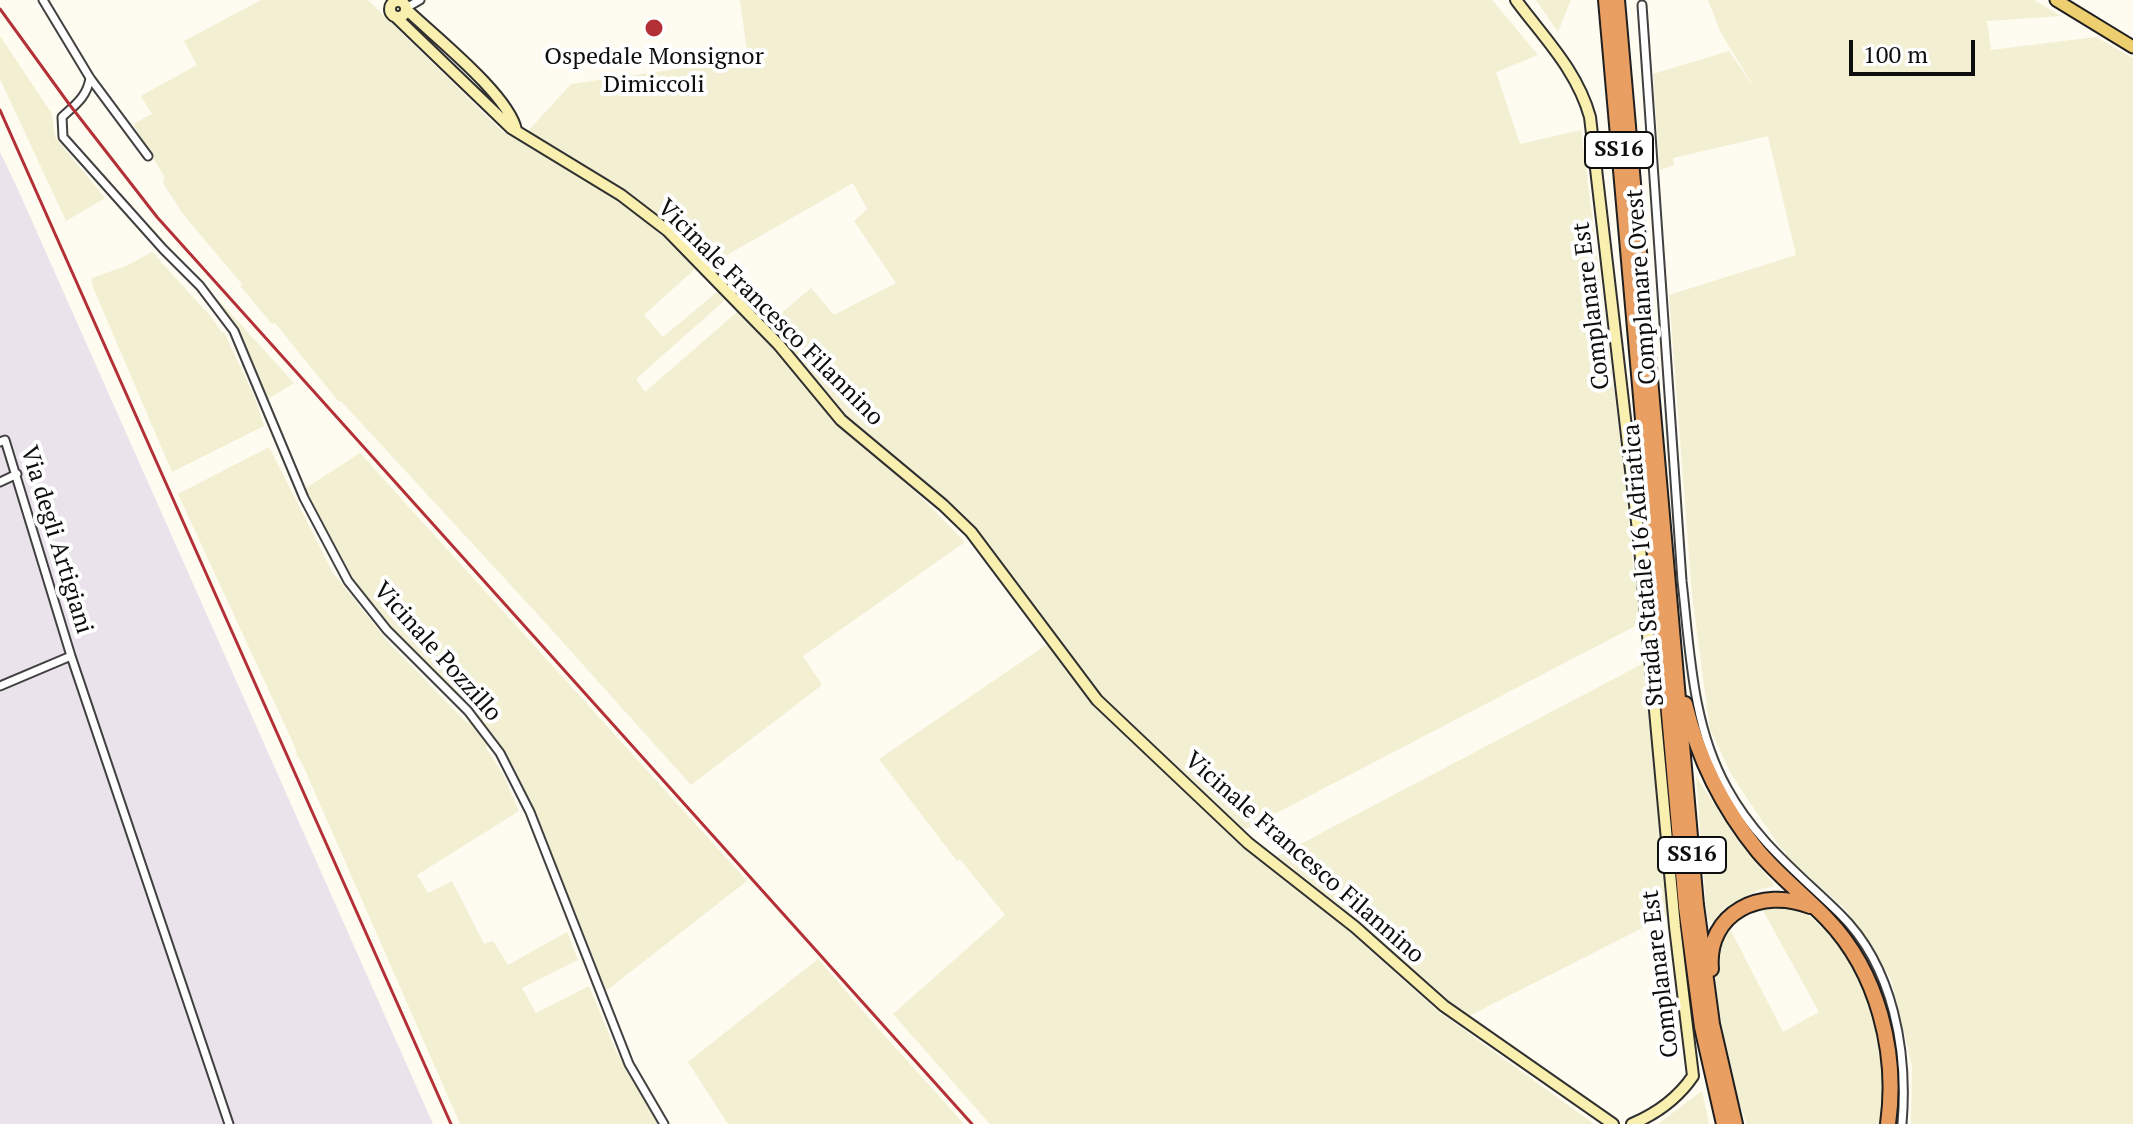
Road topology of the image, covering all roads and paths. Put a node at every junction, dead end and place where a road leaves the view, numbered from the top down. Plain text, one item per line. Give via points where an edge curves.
1 (43, 0) edge
2 (381, 0) edge
3 (420, 0) edge
4 (1516, 0) edge
5 (1604, 0) edge
6 (1617, 0) edge
7 (2056, 0) edge
8 (1642, 5) dead end
9 (399, 6) edge
10 (2133, 47) edge
11 (90, 78) junction
12 (148, 156) dead end
13 (1638, 301) junction
14 (0, 442) edge
15 (17, 474) junction
16 (0, 482) edge
17 (1670, 614) junction
18 (71, 656) junction
19 (0, 686) edge
20 (1817, 910) junction
21 (1723, 1075) junction
22 (229, 1124) edge
23 (664, 1124) edge
24 (1613, 1124) edge
25 (1632, 1124) edge
26 (1724, 1124) edge
27 (1735, 1124) edge
28 (1888, 1124) edge
29 (1902, 1124) edge

1 - 11 street
2 - 9 street, Vicinale Francesco Filannino
3 - 9 street
4 - 25 street, Complanare Est via 1567,65 1590,117 1640,548 1693,1076 1681,1094
5 - 13 highway, Strada Statale 16 Adriatica / SS16
6 - 13 highway, Strada Statale 16 Adriatica / SS16
7 - 10 main road
8 - 29 street, Complanare Ovest via 1682,581 1701,725 1727,788 1753,828 1842,916 1878,972 1902,1049
9 - 24 street, Vicinale Francesco Filannino via 516,130 668,231 779,345 841,420 971,532 1097,700 1248,843 1453,1013
11 - 12 street
11 - 23 street, Vicinale Pozzillo via 88,91 62,117 63,137 200,286 234,331 304,498 348,581 500,753 530,812 629,1064
13 - 17 highway, Strada Statale 16 Adriatica / SS16
13 - 26 highway, Strada Statale 16 Adriatica / SS16 via 1689,937
14 - 15 street, Via degli Artigiani via 5,440
15 - 16 street
15 - 18 street, Via degli Artigiani
17 - 20 highway, SS16 via 1688,713 1715,785 1760,853
17 - 21 highway, Strada Statale 16 Adriatica / SS16 via 1702,963
18 - 19 street
18 - 22 street, Via degli Artigiani
20 - 21 highway, SS16 via 1783,898 1760,901 1737,911 1717,934 1710,963
20 - 28 highway, SS16 via 1846,942 1875,999 1890,1064
21 - 27 highway, Strada Statale 16 Adriatica / SS16

